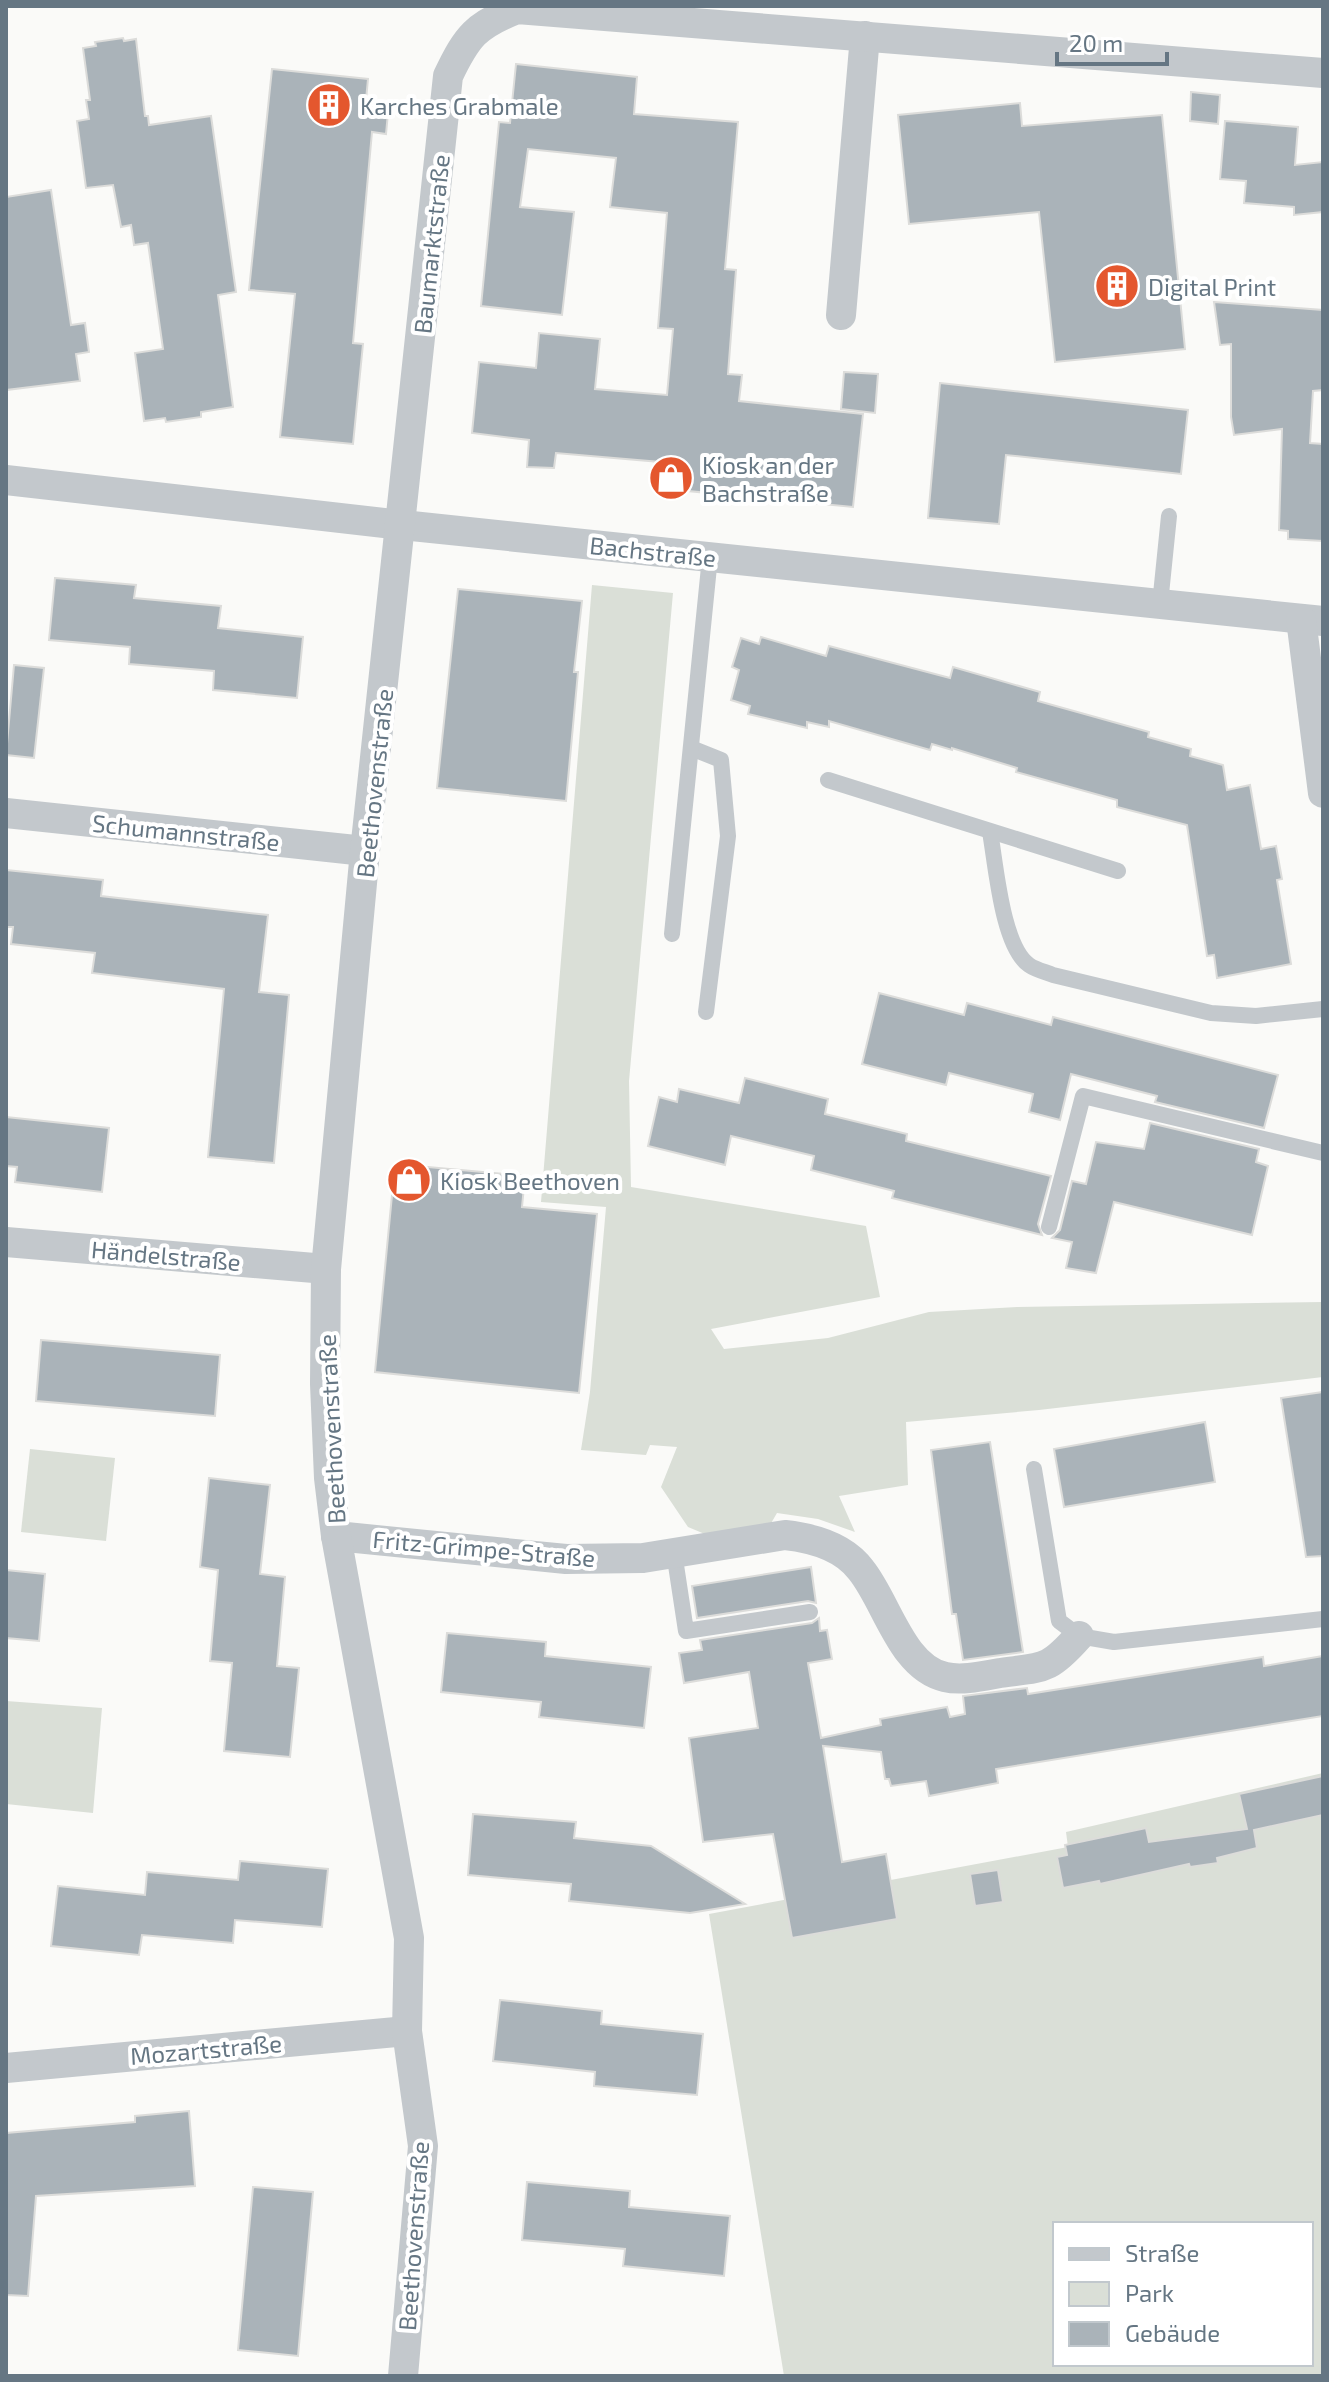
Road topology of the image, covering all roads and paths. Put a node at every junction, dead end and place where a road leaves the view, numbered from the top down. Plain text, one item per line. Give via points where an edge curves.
1 (865, 36) junction
2 (1323, 73) edge
3 (841, 315) dead end
4 (6, 480) edge
5 (1169, 516) dead end
6 (402, 525) junction
7 (710, 557) junction
8 (1160, 604) junction
9 (1312, 620) edge
10 (691, 748) junction
11 (828, 780) dead end
12 (1323, 793) edge
13 (6, 813) edge
14 (990, 832) junction
15 (365, 851) junction
16 (1118, 871) dead end
17 (672, 934) dead end
18 (1323, 1009) edge
19 (706, 1012) dead end
20 (1323, 1153) edge
21 (1049, 1227) dead end
22 (6, 1242) edge
23 (326, 1269) junction
24 (1034, 1469) dead end
25 (336, 1536) junction
26 (674, 1552) junction
27 (810, 1612) dead end
28 (1323, 1619) edge
29 (1079, 1636) junction
30 (407, 2031) junction
31 (6, 2068) edge
32 (403, 2376) edge

1 - 2 street, Baumarktstraße
1 - 3 street
1 - 6 street, Baumarktstraße via 517,9 487,21 461,47 448,76
4 - 6 street, Bachstraße
5 - 8 lane
6 - 7 street, Bachstraße
6 - 15 street, Beethovenstraße
7 - 8 street, Bachstraße
7 - 10 lane
8 - 9 street, Bachstraße
9 - 12 street
10 - 17 lane
10 - 19 lane via 721,760 728,836
11 - 14 lane
13 - 15 street, Schumannstraße
14 - 16 lane
14 - 18 lane via 1007,930 1029,965 1211,1013 1256,1016
15 - 23 street, Beethovenstraße
20 - 21 lane via 1083,1096
22 - 23 street, Händelstraße
23 - 25 street, Beethovenstraße via 325,1384
24 - 29 lane via 1059,1621
25 - 26 street, Fritz-Grimpe-Straße via 566,1559
25 - 30 street, Beethovenstraße via 409,1938
26 - 27 lane via 686,1631
26 - 29 street, Fritz-Grimpe-Straße via 785,1535 827,1546 861,1569 913,1658 946,1677 1047,1667
28 - 29 lane via 1114,1642
30 - 31 street, Mozartstraße
30 - 32 street, Beethovenstraße via 423,2146

